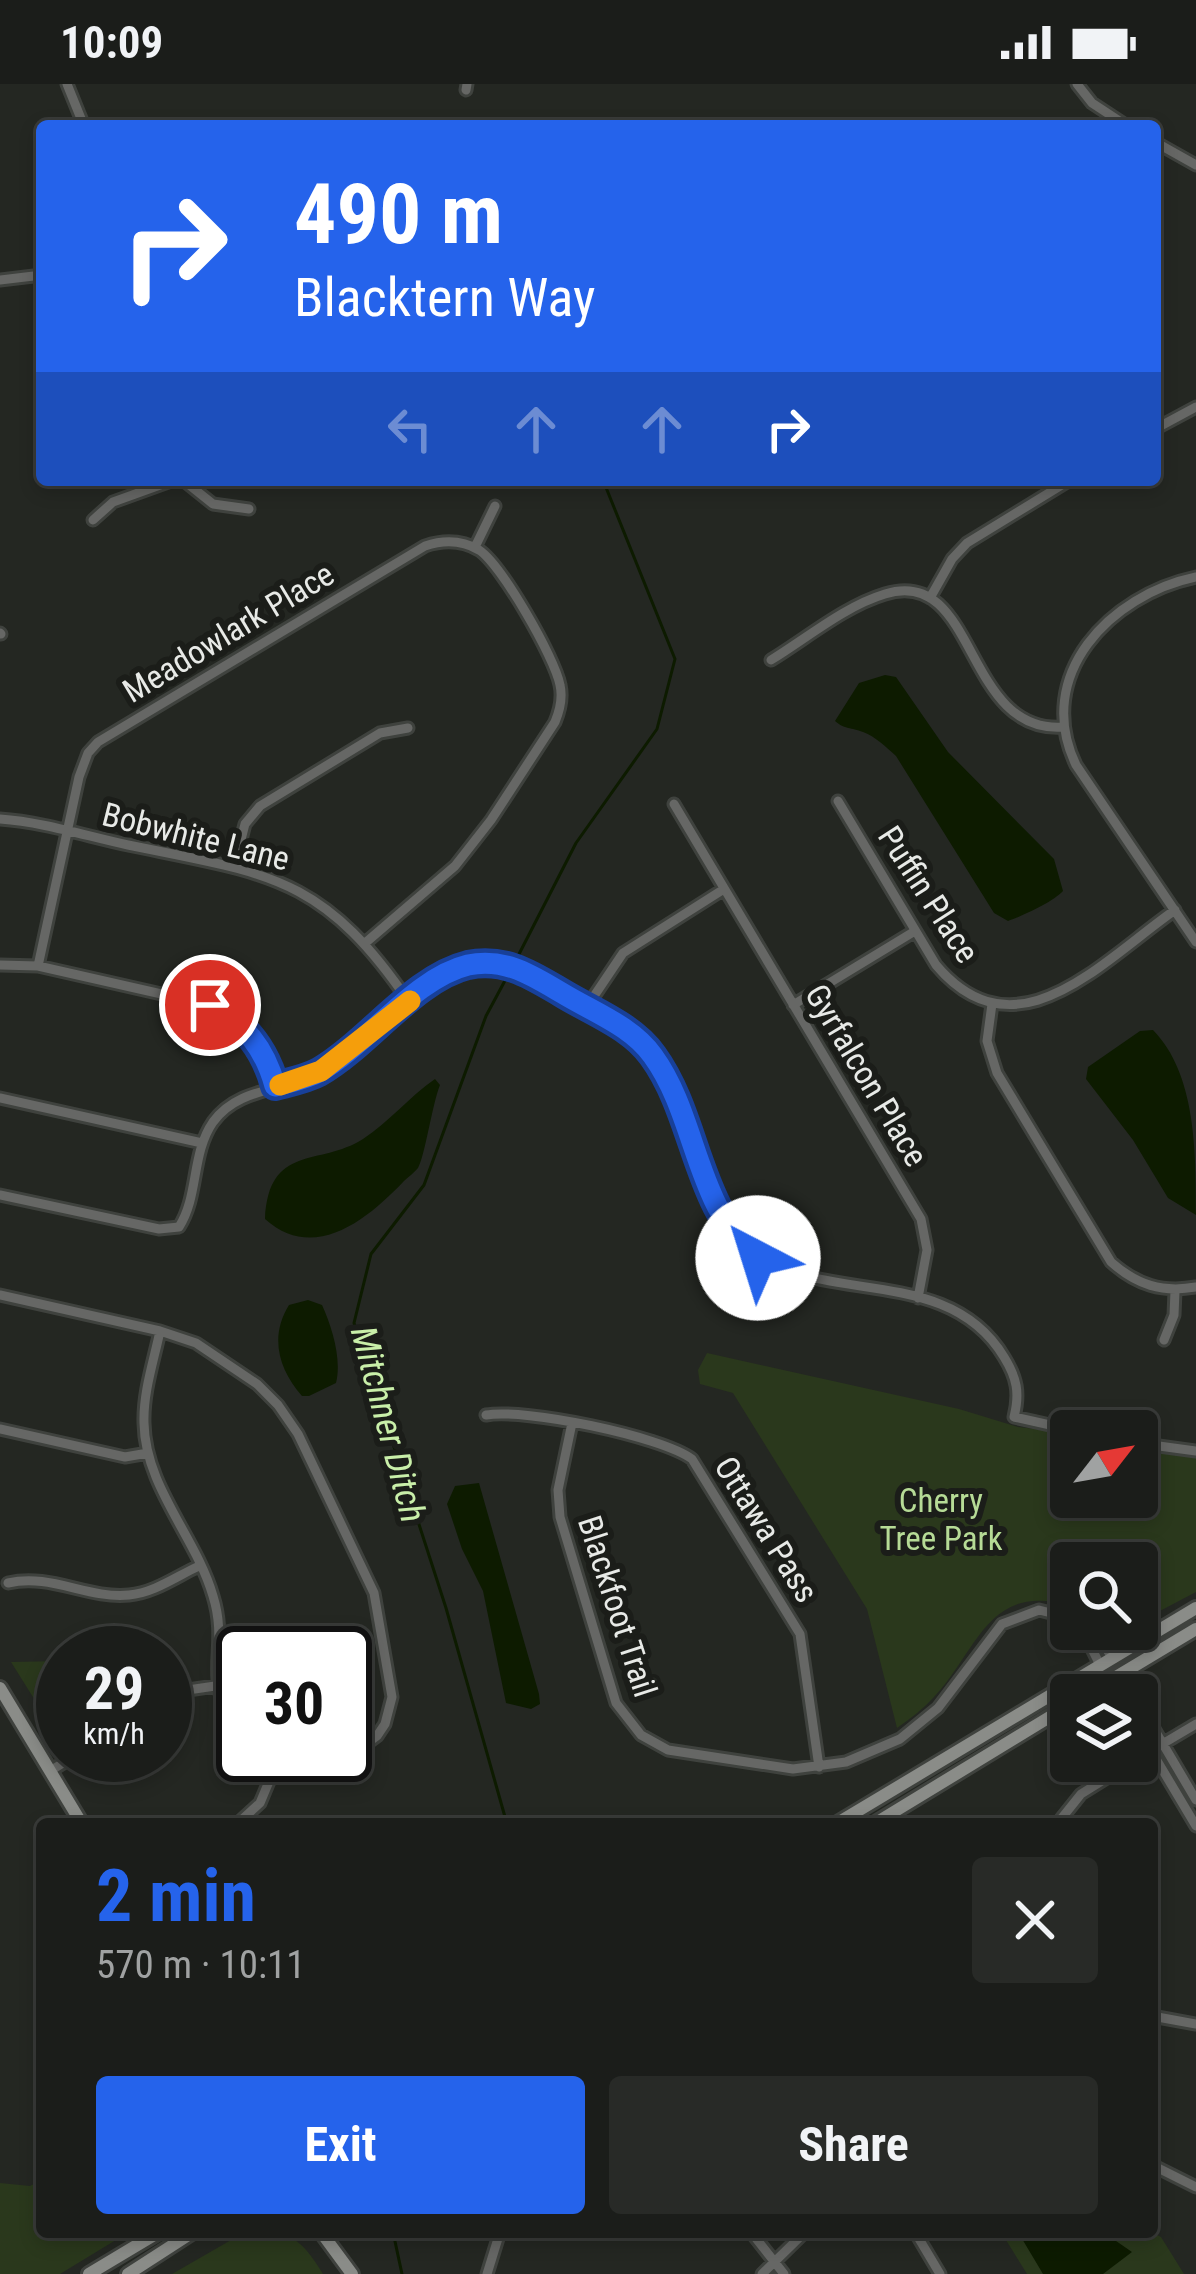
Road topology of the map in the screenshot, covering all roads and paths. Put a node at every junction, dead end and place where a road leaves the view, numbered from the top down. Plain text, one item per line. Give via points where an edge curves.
1 (67, 84) edge
2 (1077, 84) edge
3 (82, 120) edge
4 (1118, 120) edge
5 (1161, 145) edge
6 (1194, 160) edge
7 (36, 276) edge
8 (0, 280) edge
9 (1196, 407) edge
10 (1161, 426) edge
11 (157, 486) edge
12 (190, 486) edge
13 (1060, 486) edge
14 (495, 506) dead end
15 (249, 509) dead end
16 (93, 520) dead end
17 (475, 548) junction
18 (1196, 577) edge
19 (930, 598) junction
20 (771, 660) dead end
21 (1064, 727) junction
22 (408, 728) dead end
23 (838, 801) dead end
24 (674, 804) dead end
25 (0, 819) edge
26 (66, 832) junction
27 (234, 867) junction
28 (724, 890) junction
29 (1174, 910) junction
30 (916, 931) junction
31 (1196, 942) edge
32 (364, 944) junction
33 (0, 964) edge
34 (38, 966) junction
35 (409, 1002) junction
36 (992, 1004) junction
37 (793, 1005) junction
38 (586, 1008) junction
39 (275, 1086) junction
40 (0, 1098) edge
41 (202, 1143) junction
42 (0, 1195) edge
43 (1196, 1287) edge
44 (1175, 1291) junction
45 (0, 1294) edge
46 (918, 1298) junction
47 (160, 1330) junction
48 (1164, 1340) dead end
49 (486, 1415) dead end
50 (572, 1424) junction
51 (1050, 1425) edge
52 (0, 1430) edge
53 (1158, 1446) edge
54 (1196, 1451) edge
55 (148, 1454) junction
56 (199, 1566) junction
57 (8, 1583) dead end
58 (1196, 1608) edge
59 (1050, 1613) edge
60 (1196, 1629) edge
61 (1098, 1650) edge
62 (1101, 1650) edge
63 (1106, 1661) junction
64 (1120, 1674) edge
65 (215, 1686) joint
66 (0, 1688) edge
67 (192, 1689) edge
68 (1050, 1717) edge
69 (1196, 1724) edge
70 (372, 1740) edge
71 (1158, 1746) edge
72 (36, 1748) edge
73 (1158, 1748) edge
74 (1158, 1749) edge
75 (820, 1767) junction
76 (57, 1782) edge
77 (269, 1782) edge
78 (1101, 1782) edge
79 (1196, 1800) edge
80 (78, 1818) edge
81 (244, 1818) edge
82 (846, 1818) edge
83 (884, 1818) edge
84 (1062, 1818) edge
85 (1196, 1826) edge
86 (1158, 2017) edge
87 (1196, 2024) edge
88 (1158, 2168) edge
89 (1196, 2187) edge
90 (149, 2238) edge
91 (184, 2238) edge
92 (326, 2238) edge
93 (333, 2238) edge
94 (498, 2238) edge
95 (755, 2238) edge
96 (799, 2238) edge
97 (919, 2238) edge
98 (338, 2251) junction
99 (774, 2263) junction
100 (88, 2274) edge
101 (128, 2274) edge
102 (352, 2274) edge
103 (487, 2274) edge
104 (762, 2274) edge
105 (784, 2274) edge
106 (940, 2274) edge

1 - 3 street
2 - 4 street
5 - 6 street
7 - 8 street
9 - 10 street
11 - 16 street via 113,502
12 - 15 street via 213,504
13 - 19 street via 968,543
14 - 17 street
17 - 26 street, Meadowlark Place via 425,546 109,735 88,753
17 - 32 street via 499,568 554,666 558,716 467,851
18 - 21 street via 1154,592 1095,632 1067,679
19 - 20 street via 880,596
19 - 21 street via 953,620 1006,707 1030,724
21 - 29 street via 1080,772
22 - 27 street via 380,733 260,806 245,824
23 - 30 street, Puffin Place
24 - 28 street, Gyrfalcon Place
25 - 26 street, Bobwhite Lane
26 - 27 street, Bobwhite Lane
26 - 34 street, Meadowlark Place
27 - 32 street, Bobwhite Lane via 300,890
28 - 37 street, Gyrfalcon Place
28 - 38 street via 623,953
29 - 31 street
29 - 36 street, Puffin Place via 1054,997
30 - 36 street, Puffin Place via 952,984
30 - 37 street
32 - 35 street, Bobwhite Lane
33 - 34 street
34 - 39 street via 210,1005 253,1038
35 - 38 street via 453,970 490,963 519,969
35 - 39 street via 321,1071
36 - 44 street via 987,1041 997,1072 1101,1248 1124,1274
37 - 46 street, Gyrfalcon Place via 926,1228
38 - 46 street via 654,1057 717,1209 747,1250 784,1269
39 - 41 street via 227,1108
40 - 41 street
41 - 42 street via 179,1227
43 - 44 street
44 - 48 street
45 - 47 street
46 - 51 street via 950,1307 991,1337 1018,1387 1015,1417
47 - 55 street via 145,1404
47 - 70 street via 222,1357 278,1405 309,1453 374,1593 392,1697
49 - 50 street, Ottawa Pass
50 - 75 street, Ottawa Pass via 671,1447 702,1471 800,1634
50 - 75 street, Blackfoot Trail via 558,1503 623,1715 668,1750
52 - 55 street
53 - 54 street
55 - 56 street
56 - 57 street via 126,1595 37,1579
56 - 65 street via 216,1610
58 - 63 main road
59 - 75 street, Blackfoot Trail via 1014,1616 995,1630 949,1696 912,1730 872,1753
60 - 64 main road
61 - 63 street
62 - 63 street
63 - 82 main road
65 - 67 street
66 - 72 main road
68 - 83 main road
69 - 71 street
73 - 79 street
74 - 85 street
76 - 80 main road
77 - 81 street
78 - 84 street
86 - 87 street
88 - 89 street
90 - 100 main road
91 - 101 main road
92 - 98 main road
93 - 98 main road
94 - 103 street
95 - 99 street
96 - 99 street
97 - 106 street
98 - 102 main road
99 - 104 street
99 - 105 street

